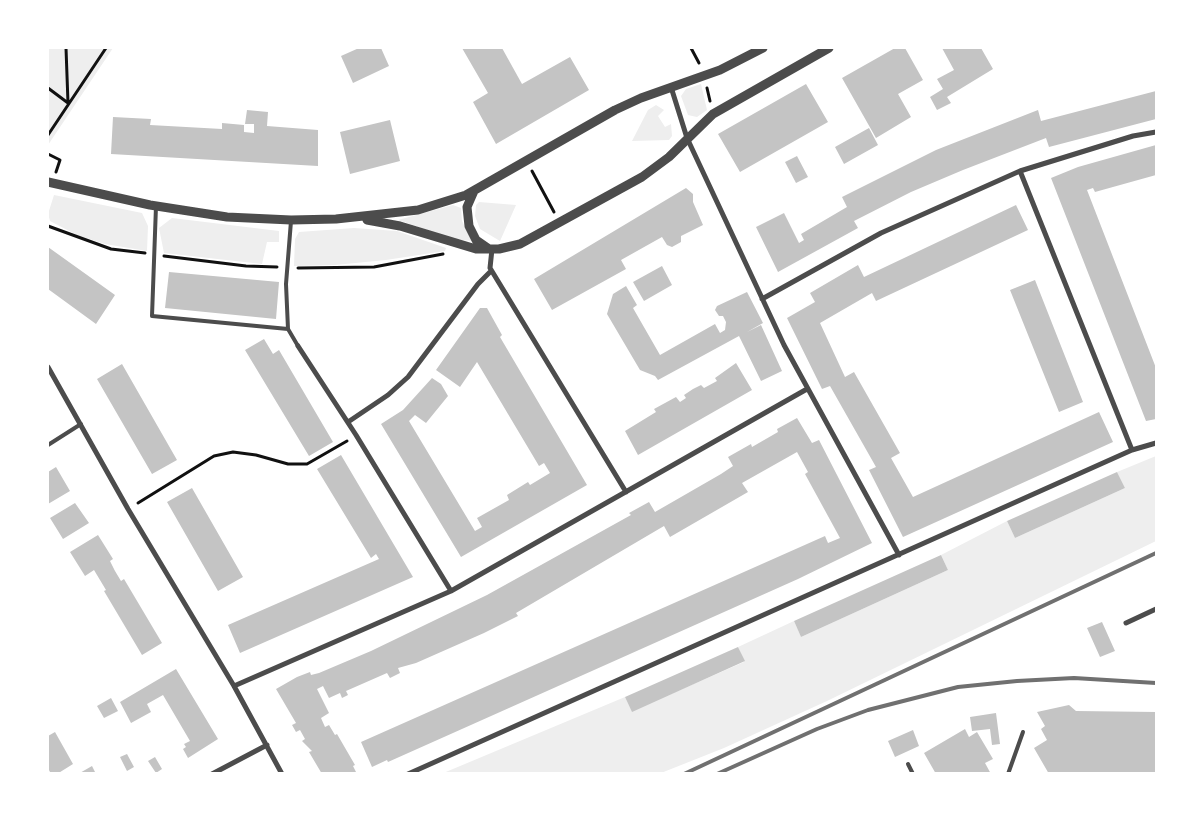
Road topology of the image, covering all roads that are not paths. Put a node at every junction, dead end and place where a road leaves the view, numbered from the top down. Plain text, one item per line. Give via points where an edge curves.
1 (763, 48) edge
2 (829, 48) edge
3 (671, 88) junction
4 (1156, 132) edge
5 (688, 138) junction
6 (1020, 171) junction
7 (48, 182) edge
8 (474, 191) junction
9 (156, 206) junction
10 (357, 218) junction
11 (291, 220) junction
12 (492, 249) junction
13 (492, 271) junction
14 (762, 299) junction
15 (288, 329) junction
16 (298, 346) joint
17 (48, 367) edge
18 (807, 389) junction
19 (348, 422) junction
20 (81, 424) junction
21 (1156, 443) edge
22 (48, 445) edge
23 (1132, 450) junction
24 (626, 492) junction
25 (899, 555) junction
26 (451, 590) junction
27 (1156, 608) edge
28 (1126, 623) dead end
29 (234, 686) junction
30 (1023, 732) dead end
31 (267, 745) junction
32 (908, 764) dead end
33 (212, 774) edge
34 (282, 774) edge
35 (408, 774) edge
36 (913, 774) edge
37 (1008, 774) edge

1 - 3 street via 720,70
2 - 5 street via 713,114
3 - 5 street
3 - 8 street via 615,110
4 - 6 street
5 - 12 street via 642,177 520,244
5 - 14 street
6 - 14 street via 881,232
6 - 23 street
7 - 9 street
8 - 10 street via 432,206
8 - 12 street via 466,207 469,226 476,240
9 - 11 street via 227,217
9 - 15 lane via 152,316
10 - 11 street
10 - 12 street via 400,226 465,247
11 - 15 lane via 287,268
12 - 13 street
13 - 19 street via 478,284 408,377
13 - 24 street
14 - 18 street
15 - 16 lane
16 - 19 street
17 - 20 street
18 - 24 street
18 - 25 street
19 - 26 street
20 - 22 lane
20 - 29 street
21 - 23 street
23 - 25 street
24 - 26 street
25 - 35 street
26 - 29 street
27 - 28 street
29 - 31 street
30 - 37 lane
31 - 33 street
31 - 34 street
32 - 36 lane

